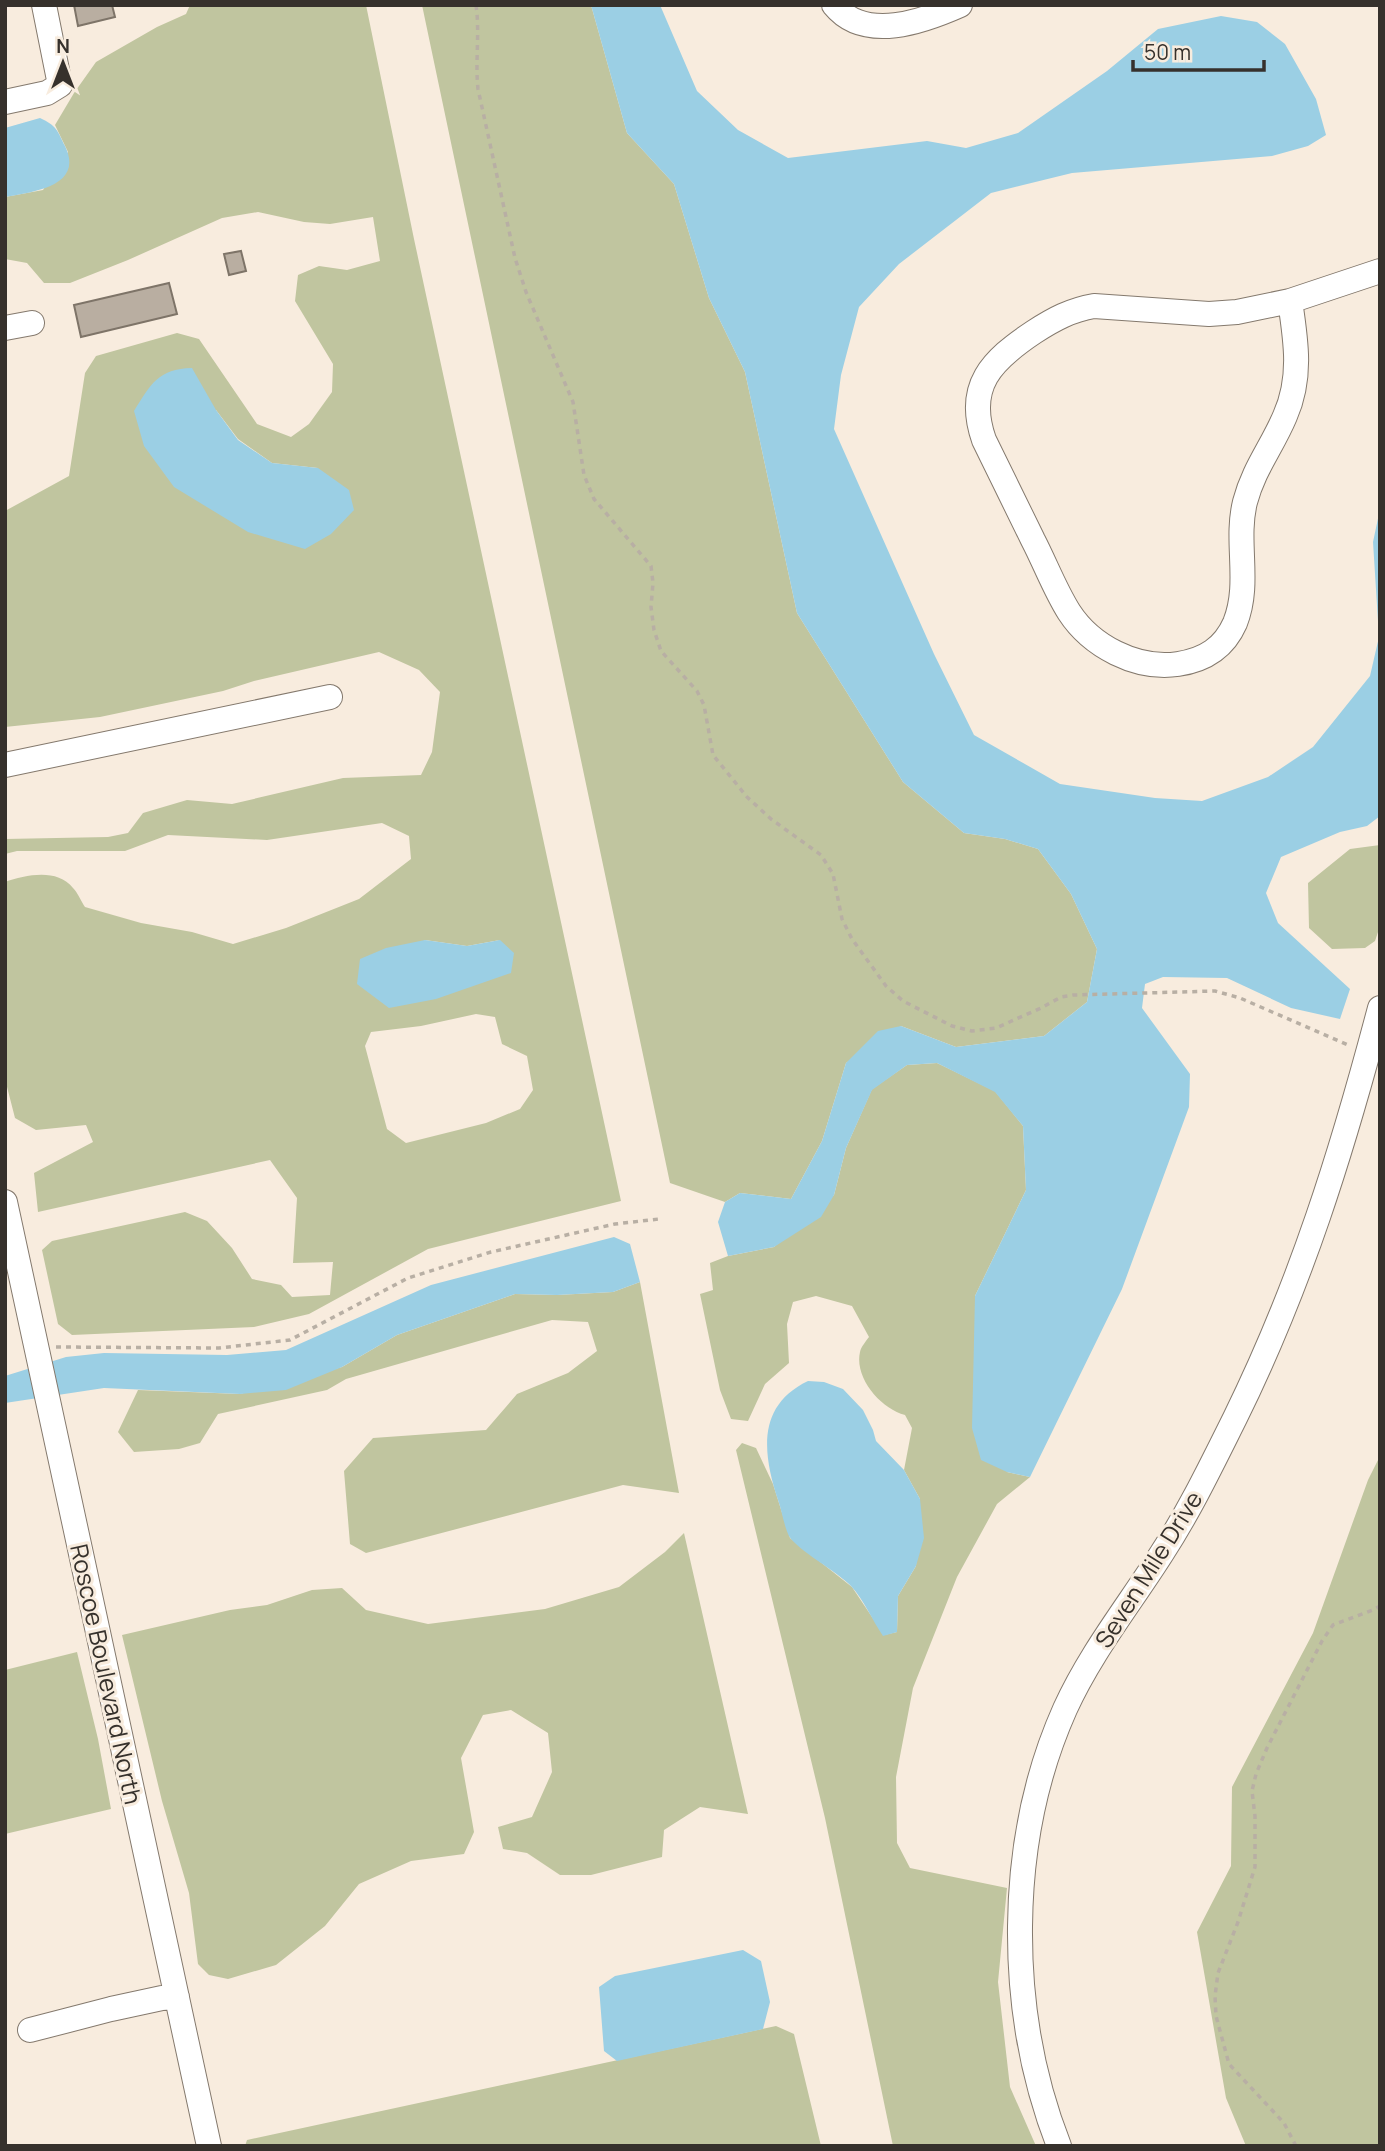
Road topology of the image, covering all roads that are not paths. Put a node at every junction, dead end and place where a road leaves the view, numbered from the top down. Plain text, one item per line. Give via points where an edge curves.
1 (44, 5) edge
2 (834, 5) edge
3 (960, 5) edge
4 (6, 97) edge
5 (1380, 271) edge
6 (1290, 301) junction
7 (32, 323) dead end
8 (5, 328) edge
9 (330, 697) dead end
10 (5, 765) edge
11 (1380, 1008) edge
12 (5, 1202) edge
13 (177, 1997) junction
14 (30, 2030) dead end
15 (209, 2146) edge
16 (1059, 2146) edge

1 - 4 street via 60,85 47,93
2 - 3 street via 848,18 883,26 930,19
5 - 6 street
6 - 6 street via 1209,314 1079,308 1005,351 985,377 978,414 984,440 1069,611 1096,642 1114,652 1156,665 1194,662 1221,646 1231,630 1242,599 1241,536 1250,484 1293,394 1297,371
7 - 8 street
9 - 10 street
11 - 16 street, Seven Mile Drive via 1322,1210 1272,1336 1186,1514 1087,1665 1066,1707 1040,1780 1023,1883 1021,1980 1039,2081
12 - 13 street, Roscoe Boulevard North
13 - 14 street
13 - 15 street, Roscoe Boulevard North

